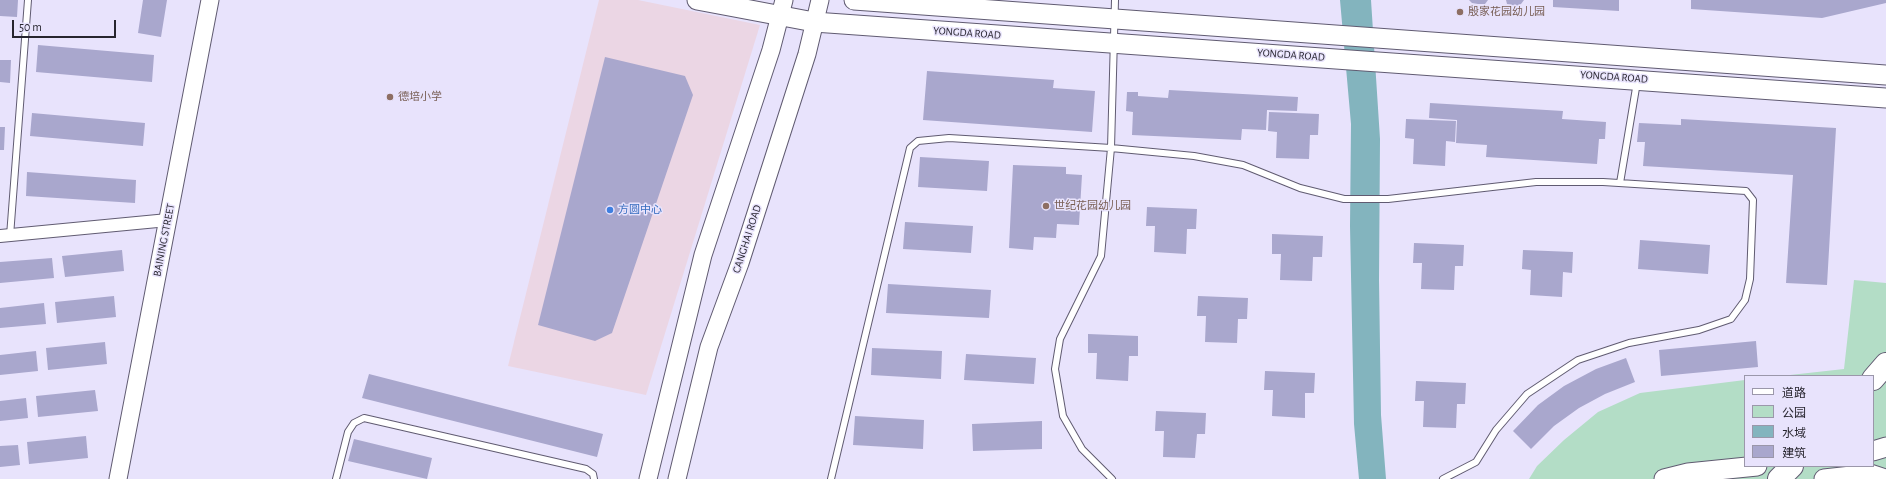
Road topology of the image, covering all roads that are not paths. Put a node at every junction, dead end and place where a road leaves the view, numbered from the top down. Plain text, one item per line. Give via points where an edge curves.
1 (28, 0) edge
2 (210, 0) edge
3 (697, 0) edge
4 (820, 0) edge
5 (854, 0) edge
6 (1115, 0) edge
7 (782, 8) edge
8 (1114, 20) junction
9 (814, 22) junction
10 (1114, 43) junction
11 (1886, 75) edge
12 (1638, 79) junction
13 (1886, 98) edge
14 (1112, 148) junction
15 (1620, 183) junction
16 (168, 220) junction
17 (5, 236) edge
18 (1886, 364) edge
19 (1874, 378) edge
20 (1886, 447) edge
21 (1874, 452) edge
22 (1748, 467) edge
23 (1791, 467) edge
24 (118, 479) edge
25 (336, 479) edge
26 (594, 479) edge
27 (648, 479) edge
28 (677, 479) edge
29 (831, 479) edge
30 (1112, 479) edge
31 (1443, 479) edge
32 (1664, 479) edge
33 (1779, 479) edge
34 (1824, 479) edge
35 (1885, 479) edge

1 - 17 lane
2 - 16 main road, BAINING STREET
3 - 7 main road, YONGDA ROAD
4 - 9 main road, CANGHAI ROAD
5 - 8 main road, YONGDA ROAD
6 - 8 lane
7 - 9 main road, YONGDA ROAD
7 - 27 main road via 771,50 703,255
8 - 10 lane
8 - 11 main road, YONGDA ROAD
9 - 10 main road, YONGDA ROAD
9 - 28 main road, CANGHAI ROAD via 807,54 740,263 709,347
10 - 12 main road, YONGDA ROAD
10 - 14 lane
12 - 13 main road, YONGDA ROAD
12 - 15 lane
14 - 15 lane via 1194,156 1243,165 1300,188 1344,199 1388,199 1536,182
14 - 29 lane via 949,138 918,141 910,148
14 - 30 lane via 1100,256 1060,339 1055,369 1063,416 1082,449
15 - 31 lane via 1746,191 1753,200 1750,279 1745,300 1731,319 1699,330 1629,343 1578,360 1527,394 1496,430 1476,462
16 - 17 street
16 - 24 main road, BAINING STREET
18 - 19 highway
20 - 21 main road
22 - 32 main road
23 - 33 highway
25 - 26 lane via 348,432 354,423 364,418 586,469 593,474
34 - 35 main road via 1870,474

